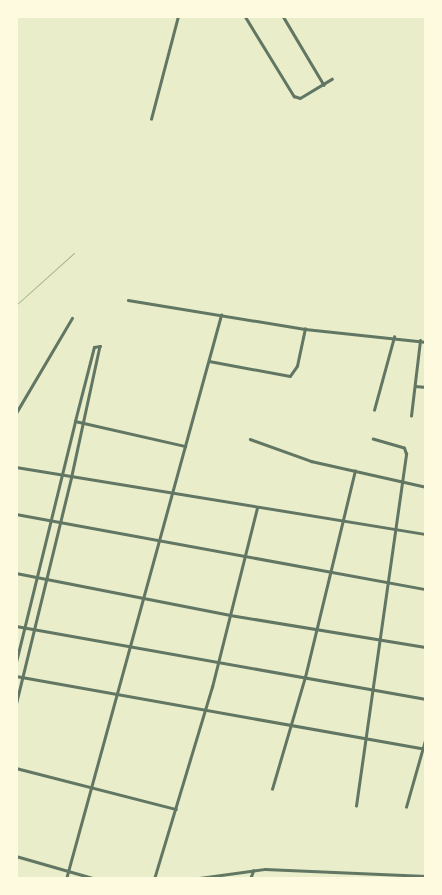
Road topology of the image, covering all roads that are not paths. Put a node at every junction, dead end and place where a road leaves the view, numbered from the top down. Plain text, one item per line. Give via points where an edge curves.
1 (178, 16) edge
2 (246, 16) edge
3 (283, 16) edge
4 (332, 79) dead end
5 (324, 84) junction
6 (151, 119) dead end
7 (128, 300) dead end
8 (221, 315) junction
9 (72, 318) dead end
10 (305, 329) junction
11 (394, 336) junction
12 (420, 341) junction
13 (426, 342) edge
14 (209, 361) junction
15 (415, 386) junction
16 (426, 387) edge
17 (374, 410) dead end
18 (16, 413) edge
19 (411, 416) dead end
20 (74, 421) junction
21 (83, 423) junction
22 (250, 439) dead end
23 (373, 439) dead end
24 (185, 446) junction
25 (16, 467) edge
26 (355, 471) junction
27 (61, 474) junction
28 (72, 476) junction
29 (401, 482) junction
30 (426, 486) edge
31 (174, 495) junction
32 (257, 508) junction
33 (16, 514) edge
34 (344, 520) junction
35 (50, 521) junction
36 (61, 523) junction
37 (395, 529) junction
38 (426, 534) edge
39 (161, 539) junction
40 (246, 554) junction
41 (331, 570) junction
42 (16, 573) edge
43 (37, 578) junction
44 (47, 580) junction
45 (388, 581) junction
46 (426, 589) edge
47 (145, 598) junction
48 (230, 615) junction
49 (16, 626) edge
50 (24, 627) junction
51 (316, 627) junction
52 (35, 630) junction
53 (381, 639) junction
54 (132, 647) junction
55 (426, 647) edge
56 (16, 662) edge
57 (218, 663) junction
58 (16, 676) edge
59 (23, 677) junction
60 (305, 677) junction
61 (375, 689) junction
62 (118, 695) junction
63 (426, 699) edge
64 (16, 705) edge
65 (205, 711) junction
66 (290, 723) junction
67 (426, 736) edge
68 (368, 737) junction
69 (424, 748) edge
70 (16, 768) edge
71 (94, 787) junction
72 (272, 789) dead end
73 (356, 806) dead end
74 (406, 807) dead end
75 (176, 809) junction
76 (16, 856) edge
77 (253, 870) junction
78 (69, 871) junction
79 (348, 874) junction
80 (426, 876) edge
81 (393, 877) edge
82 (66, 879) edge
83 (96, 879) edge
84 (154, 879) edge
85 (192, 879) edge
86 (250, 879) edge
87 (348, 879) edge

1 - 6 street
2 - 5 street via 294,96 300,98
3 - 5 street
4 - 5 street
7 - 8 street
8 - 10 street
8 - 14 street
9 - 18 street
10 - 11 street
10 - 14 street via 297,366 290,376
11 - 12 street
11 - 17 street
12 - 13 street
12 - 15 street
14 - 24 street
15 - 16 street
15 - 19 street
20 - 21 street
20 - 21 street via 96,346 100,349
20 - 27 street
21 - 24 street
21 - 28 street
22 - 26 street via 311,461
23 - 29 street via 404,448
24 - 31 street
25 - 27 street
26 - 29 street
26 - 34 street
27 - 28 street
27 - 35 street
28 - 31 street
28 - 36 street
29 - 30 street
29 - 37 street
31 - 32 street
31 - 39 street
32 - 34 street
32 - 40 street
33 - 35 street
34 - 37 street
34 - 41 street
35 - 36 street
35 - 43 street
36 - 39 street
36 - 44 street
37 - 38 street
37 - 45 street
39 - 40 street
39 - 47 street
40 - 41 street
40 - 48 street
41 - 45 street
41 - 51 street
42 - 43 street
43 - 44 street
43 - 50 street
44 - 47 street
44 - 52 street
45 - 46 street
45 - 53 street
47 - 48 street
47 - 54 street
48 - 51 street
48 - 57 street
49 - 50 street
50 - 52 street
50 - 56 street
51 - 53 street
51 - 60 street
52 - 54 street
52 - 59 street
53 - 55 street
53 - 61 street
54 - 57 street
54 - 62 street
57 - 60 street
57 - 65 street
58 - 59 street
59 - 62 street
59 - 64 street
60 - 61 street
60 - 66 street
61 - 63 street
61 - 68 street
62 - 65 street
62 - 71 street
65 - 66 street
65 - 75 street
66 - 68 street
66 - 72 street
67 - 69 street
68 - 69 street
68 - 73 street
69 - 74 street
70 - 71 street
71 - 75 street
71 - 78 street
75 - 84 street
76 - 78 street
77 - 79 street
77 - 85 street
77 - 86 street
78 - 82 street
78 - 83 street
79 - 81 street
79 - 87 street
80 - 81 street

